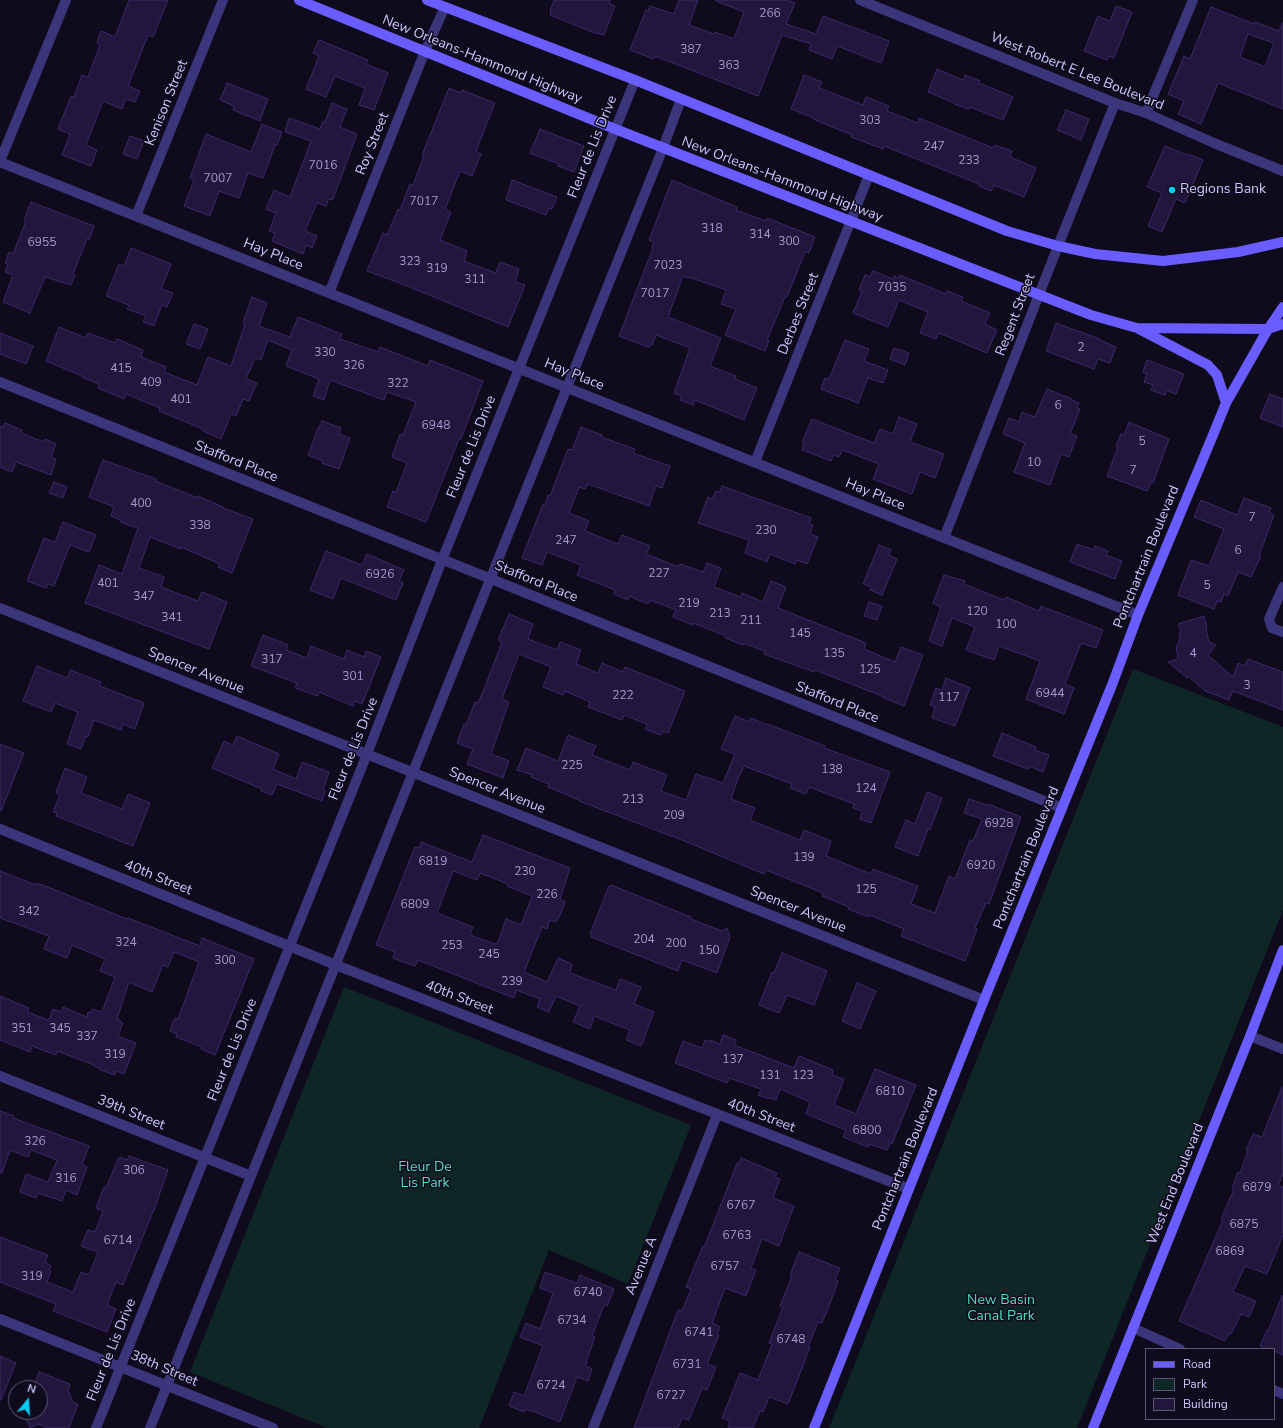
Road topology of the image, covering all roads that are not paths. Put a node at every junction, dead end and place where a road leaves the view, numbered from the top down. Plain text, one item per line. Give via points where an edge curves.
1 (66, 0) edge
2 (223, 0) edge
3 (300, 0) edge
4 (427, 0) edge
5 (860, 0) edge
6 (1193, 0) edge
7 (445, 7) junction
8 (426, 51) junction
9 (635, 80) junction
10 (681, 99) junction
11 (1115, 103) junction
12 (1146, 113) junction
13 (615, 129) junction
14 (663, 148) junction
15 (0, 161) edge
16 (1283, 171) edge
17 (869, 175) junction
18 (136, 216) junction
19 (851, 222) junction
20 (1283, 242) edge
21 (1058, 246) junction
22 (330, 293) junction
23 (1039, 295) junction
24 (1283, 307) edge
25 (1283, 324) edge
26 (1137, 328) junction
27 (1268, 329) junction
28 (519, 368) junction
29 (0, 382) edge
30 (567, 387) junction
31 (1226, 403) junction
32 (755, 462) junction
33 (944, 538) junction
34 (442, 560) junction
35 (490, 579) junction
36 (1283, 587) edge
37 (0, 608) edge
38 (1138, 615) junction
39 (1283, 632) edge
40 (367, 754) junction
41 (413, 772) junction
42 (1062, 808) junction
43 (0, 829) edge
44 (290, 945) junction
45 (1283, 950) edge
46 (336, 964) junction
47 (984, 1000) junction
48 (1250, 1036) junction
49 (1283, 1049) edge
50 (0, 1076) edge
51 (717, 1115) junction
52 (204, 1158) junction
53 (251, 1176) junction
54 (910, 1189) junction
55 (0, 1319) edge
56 (1133, 1328) junction
57 (1178, 1348) edge
58 (121, 1366) junction
59 (167, 1386) junction
60 (96, 1428) edge
61 (150, 1428) edge
62 (273, 1428) edge
63 (593, 1428) edge
64 (814, 1428) edge
65 (1093, 1428) edge

1 - 15 street
2 - 18 street, Kenison Street
3 - 8 main road, New Orleans-Hammond Highway
4 - 7 main road
5 - 11 street, West Robert E Lee Boulevard
6 - 12 street
7 - 8 street, Roy Street
7 - 9 main road
8 - 13 main road, New Orleans-Hammond Highway
8 - 22 street, Roy Street
9 - 10 main road
9 - 13 street, Fleur de Lis Drive
10 - 14 street
10 - 17 main road
11 - 12 street, West Robert E Lee Boulevard
11 - 21 street, Regent Street
12 - 16 street, West Robert E Lee Boulevard
13 - 14 main road, New Orleans-Hammond Highway
13 - 28 street, Fleur de Lis Drive
14 - 19 main road, New Orleans-Hammond Highway
14 - 30 street
15 - 18 street, Hay Place
17 - 19 street, Derbes Street
17 - 21 main road via 1007,231
18 - 22 street, Hay Place
19 - 23 main road, New Orleans-Hammond Highway
19 - 32 street, Derbes Street
20 - 21 main road via 1238,252 1163,261 1095,254
21 - 23 street, Regent Street
22 - 28 street, Hay Place
23 - 26 main road, New Orleans-Hammond Highway via 1091,315
23 - 33 street, Regent Street
24 - 27 main road, Pontchartrain Boulevard
25 - 27 main road, New Orleans-Hammond Highway
26 - 27 main road, New Orleans-Hammond Highway
26 - 31 main road via 1208,365 1217,375
27 - 31 main road, Pontchartrain Boulevard
28 - 30 street, Hay Place
28 - 34 street, Fleur de Lis Drive
29 - 34 street, Stafford Place
30 - 32 street, Hay Place
30 - 35 street
31 - 38 main road, Pontchartrain Boulevard
32 - 33 street, Hay Place
33 - 38 street, Hay Place
34 - 35 street, Stafford Place
34 - 40 street, Fleur de Lis Drive
35 - 41 street
35 - 42 street, Stafford Place
36 - 39 street via 1269,619 1272,628
37 - 40 street, Spencer Avenue
38 - 42 main road, Pontchartrain Boulevard
40 - 41 street, Spencer Avenue
40 - 44 street, Fleur de Lis Drive
41 - 46 street
41 - 47 street, Spencer Avenue
42 - 47 main road, Pontchartrain Boulevard
43 - 44 street, 40th Street
44 - 46 street, 40th Street
44 - 52 street, Fleur de Lis Drive
45 - 48 main road, West End Boulevard
46 - 51 street, 40th Street
46 - 53 street
47 - 54 main road, Pontchartrain Boulevard
48 - 49 street
48 - 56 main road, West End Boulevard
50 - 52 street, 39th Street
51 - 54 street, 40th Street
51 - 63 street, Avenue A
52 - 53 street, 39th Street
52 - 58 street, Fleur de Lis Drive
53 - 59 street
54 - 64 main road, Pontchartrain Boulevard
55 - 58 street, 38th Street
56 - 57 street
56 - 65 main road, West End Boulevard
58 - 59 street, 38th Street
58 - 60 street, Fleur de Lis Drive
59 - 61 street
59 - 62 street, 38th Street

